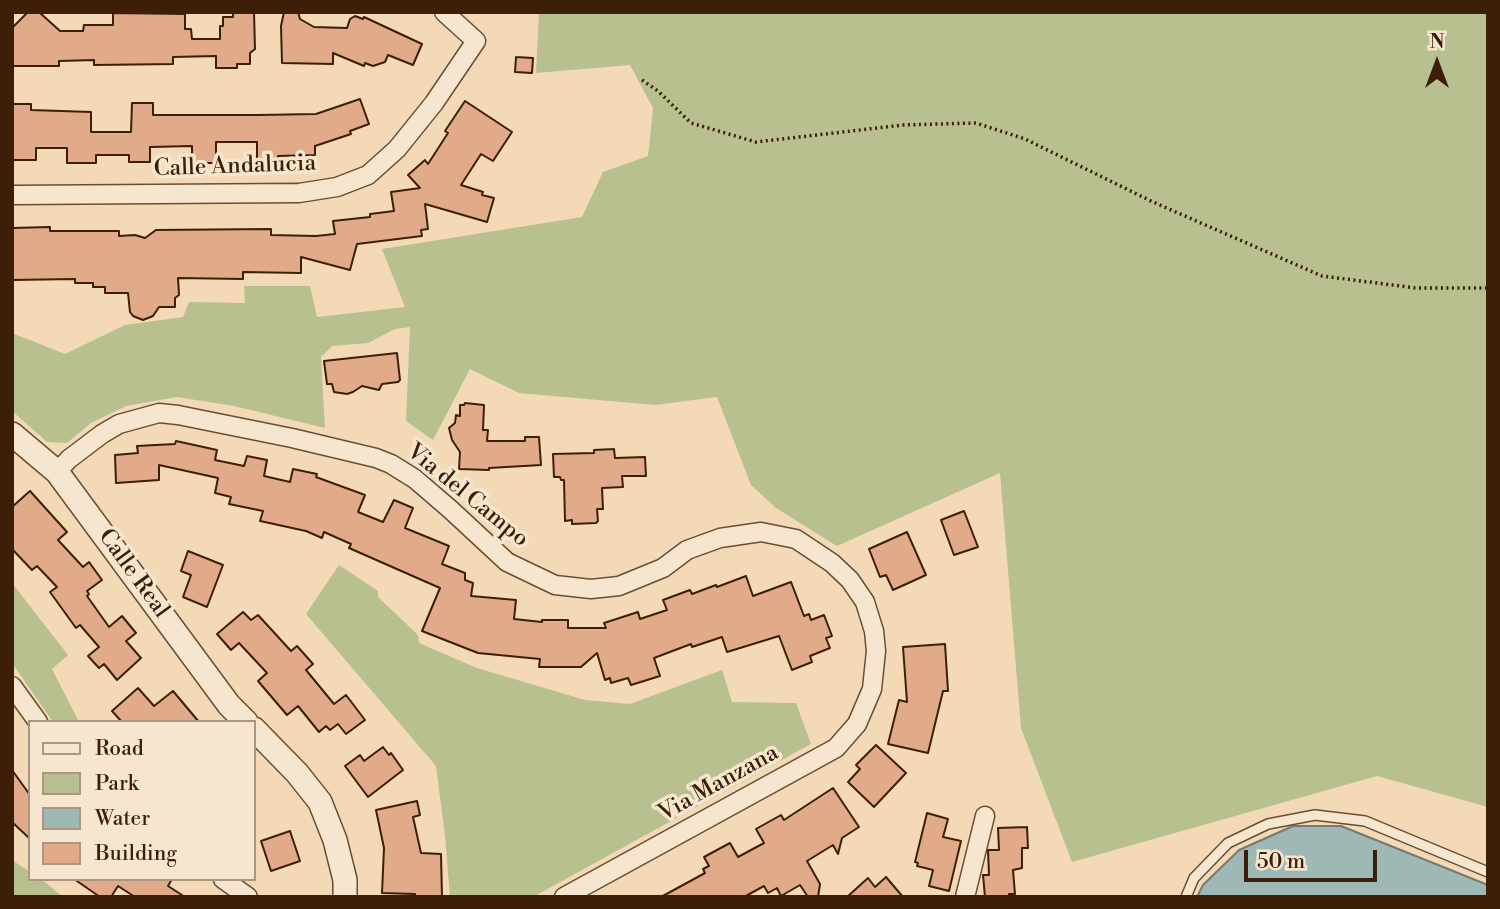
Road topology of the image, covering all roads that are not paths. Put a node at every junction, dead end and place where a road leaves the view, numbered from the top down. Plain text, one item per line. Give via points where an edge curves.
1 (444, 12) edge
2 (12, 195) edge
3 (12, 434) edge
4 (57, 472) junction
5 (12, 686) edge
6 (872, 689) joint
7 (37, 720) edge
8 (244, 720) edge
9 (256, 731) edge
10 (985, 816) dead end
11 (1488, 872) edge
12 (226, 881) edge
13 (248, 897) edge
14 (345, 897) edge
15 (564, 897) edge
16 (965, 897) edge
17 (1186, 897) edge

1 - 2 street, Calle Andalucia via 476,41 397,149 368,175 337,187 299,193
3 - 4 street, Calle Real
4 - 6 street, Via del Campo via 102,434 159,413 292,438 391,464 451,510 507,562 555,585 591,589 637,579 663,568 687,550 720,538 761,532 796,539 832,563 865,602 876,651
4 - 8 street, Calle Real
5 - 7 street
6 - 15 street, Via Manzana via 857,723 836,748
9 - 14 street via 320,802 335,841
10 - 16 street
11 - 17 lane via 1364,821 1315,815 1268,824 1228,844 1194,878
12 - 13 street

